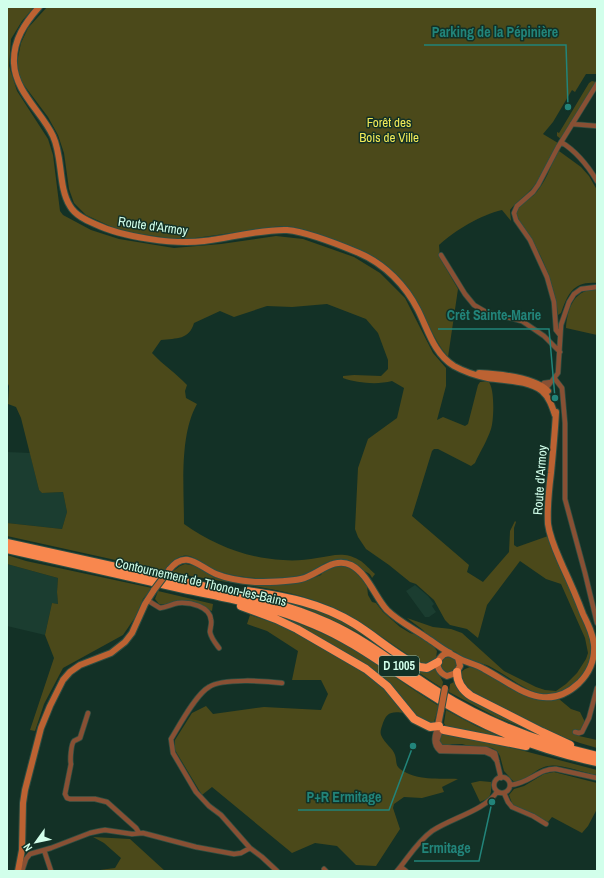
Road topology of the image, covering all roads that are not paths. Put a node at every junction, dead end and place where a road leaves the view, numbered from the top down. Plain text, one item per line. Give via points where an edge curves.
1 (39, 7) edge
2 (597, 84) edge
3 (572, 124) junction
4 (597, 126) edge
5 (561, 142) junction
6 (597, 181) edge
7 (441, 254) dead end
8 (597, 287) edge
9 (560, 335) junction
10 (560, 352) junction
11 (553, 380) junction
12 (542, 389) junction
13 (7, 542) edge
14 (7, 549) edge
15 (198, 585) junction
16 (203, 593) junction
17 (147, 600) junction
18 (597, 623) edge
19 (432, 642) junction
20 (219, 648) dead end
21 (450, 653) junction
22 (458, 658) junction
23 (439, 660) junction
24 (477, 665) junction
25 (458, 671) junction
26 (447, 676) junction
27 (282, 683) dead end
28 (597, 688) edge
29 (88, 713) dead end
30 (441, 728) junction
31 (576, 732) dead end
32 (562, 754) junction
33 (597, 755) edge
34 (597, 762) edge
35 (501, 778) junction
36 (597, 778) edge
37 (510, 785) junction
38 (498, 792) junction
39 (504, 793) junction
40 (546, 824) dead end
41 (139, 833) junction
42 (250, 848) junction
43 (44, 850) junction
44 (400, 866) junction
45 (18, 871) edge
46 (22, 871) edge
47 (51, 871) edge
48 (277, 871) edge
49 (397, 871) edge
50 (406, 871) edge

1 - 12 main road, Route d'Armoy via 27,21 18,38 14,67 22,88 55,140 67,200 76,213 111,231 168,241 193,242 290,230 360,253 383,268 407,292 434,345 456,368 528,380
2 - 3 street
3 - 4 street
3 - 5 street
5 - 6 street via 576,154
5 - 9 street via 538,185 517,206 514,213 547,277 554,302 556,330
7 - 10 street via 474,305 486,312 522,321 544,336
8 - 9 street via 581,288 574,294 564,315
9 - 10 street
10 - 11 street via 559,370
11 - 12 street
11 - 18 street via 562,388 565,423 565,499
12 - 24 main road, Route d'Armoy via 554,402 556,415 548,525 555,549 592,636 592,662 586,675 577,685 549,698 528,694
13 - 15 highway, Contournement de Thonon-les-Bains / D 1005
14 - 16 highway, Contournement de Thonon-les-Bains / D 1005
15 - 23 highway, D 1005 via 308,602 342,616 420,667 428,668
15 - 33 highway, Contournement de Thonon-les-Bains / D 1005 via 267,601 317,618 359,639 439,692 480,715 533,738
16 - 30 highway, D 1005 via 276,619 304,632 377,677 417,721 430,727
16 - 32 highway, Contournement de Thonon-les-Bains / D 1005 via 280,611 328,630 368,652 464,714 515,738
17 - 19 main road, bridge via 178,562 190,560 220,576 265,582 299,579 332,564 346,563 362,574 392,614
17 - 20 street via 160,608 183,603 206,609 211,620 210,632
17 - 45 main road via 135,628 125,642 111,653 80,665 70,672 50,706 41,728 25,790 22,850
19 - 21 main road
19 - 23 main road via 438,651
21 - 22 main road
21 - 23 main road via 443,655
22 - 24 main road, Route d'Armoy
22 - 25 main road
23 - 26 main road via 438,667
24 - 25 main road via 467,666
25 - 26 main road
25 - 33 highway, D 1005 via 459,683 471,696 553,737
26 - 30 main road, bridge via 441,710
27 - 42 street via 221,682 209,686 196,699 171,739 173,753 196,792 205,803 221,815
28 - 31 street via 587,725 582,732
29 - 41 street via 80,738 73,743 65,794 70,799 95,799 107,802
30 - 32 highway, D 1005
30 - 35 street via 434,741 438,750 485,752 492,755 498,762
32 - 34 highway, Contournement de Thonon-les-Bains / D 1005
35 - 37 street via 507,780
35 - 38 street via 495,784
36 - 37 street via 549,769 523,783
37 - 39 street via 509,790
38 - 39 street
38 - 44 street via 482,805 430,833
39 - 40 street via 512,807
41 - 42 street via 234,854
41 - 43 street via 105,830 93,832
42 - 48 street
43 - 46 street via 29,855
43 - 47 street
44 - 49 street
44 - 50 street

